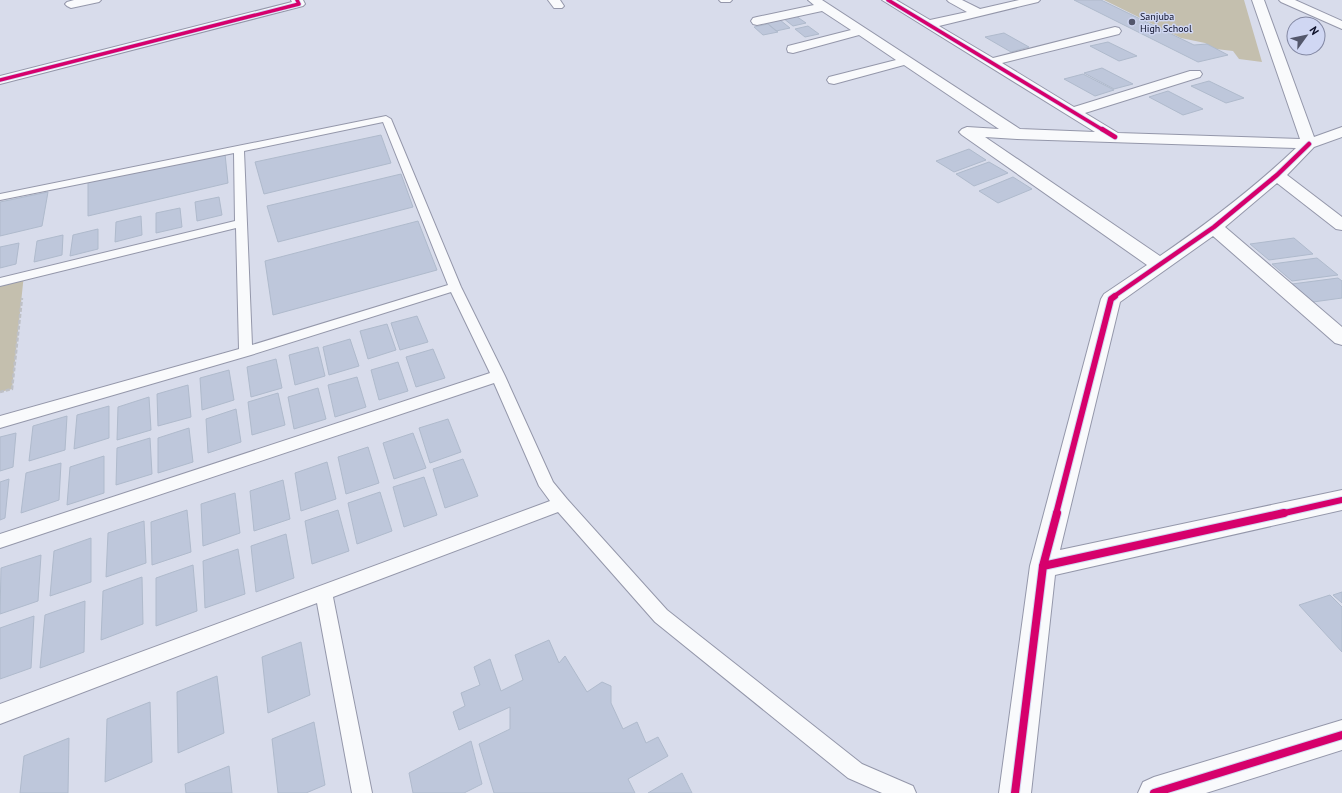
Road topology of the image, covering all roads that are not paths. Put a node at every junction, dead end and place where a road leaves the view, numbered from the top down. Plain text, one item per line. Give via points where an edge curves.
1 (95, 0) edge
2 (298, 0) edge
3 (888, 0) edge
4 (953, 0) edge
5 (1258, 0) edge
6 (1285, 0) edge
7 (1027, 1) edge
8 (819, 3) edge
9 (71, 4) dead end
10 (979, 13) junction
11 (757, 21) dead end
12 (930, 24) junction
13 (1342, 25) edge
14 (861, 31) junction
15 (1115, 31) dead end
16 (793, 49) dead end
17 (906, 61) junction
18 (992, 62) junction
19 (1195, 74) dead end
20 (0, 80) edge
21 (834, 80) dead end
22 (1073, 112) junction
23 (1017, 134) junction
24 (1115, 137) junction
25 (1327, 138) edge
26 (1342, 146) edge
27 (239, 149) junction
28 (1277, 175) junction
29 (0, 197) edge
30 (241, 223) junction
31 (1342, 225) edge
32 (1214, 227) junction
33 (1160, 265) junction
34 (0, 282) edge
35 (455, 287) junction
36 (1342, 338) edge
37 (246, 352) junction
38 (498, 376) junction
39 (0, 422) edge
40 (1342, 500) edge
41 (561, 504) junction
42 (0, 541) edge
43 (1043, 566) junction
44 (324, 593) junction
45 (0, 714) edge
46 (1342, 735) edge
47 (362, 793) edge
48 (906, 793) edge
49 (1015, 793) edge
50 (1154, 793) edge

1 - 9 street
2 - 20 street via 299,4
3 - 12 street
4 - 10 street
5 - 25 street
6 - 13 street
7 - 10 street
8 - 11 street
8 - 14 street
10 - 12 street
12 - 18 street
14 - 16 street
14 - 17 street
15 - 18 street
17 - 21 street
17 - 23 street
18 - 22 street
19 - 22 street
22 - 24 street
23 - 24 street
23 - 33 street via 967,132
24 - 25 street
25 - 26 street
25 - 28 street
27 - 29 lane
27 - 30 lane
27 - 35 lane via 386,120
28 - 31 street
28 - 32 street
30 - 34 lane
30 - 37 lane
32 - 33 street
32 - 36 street
33 - 43 street via 1111,299
35 - 37 lane
35 - 38 lane
37 - 39 lane
38 - 41 lane via 547,486
38 - 42 lane
40 - 43 street
41 - 44 lane
41 - 48 lane via 661,616 854,771
43 - 49 street
44 - 45 lane
44 - 47 lane
46 - 50 street

